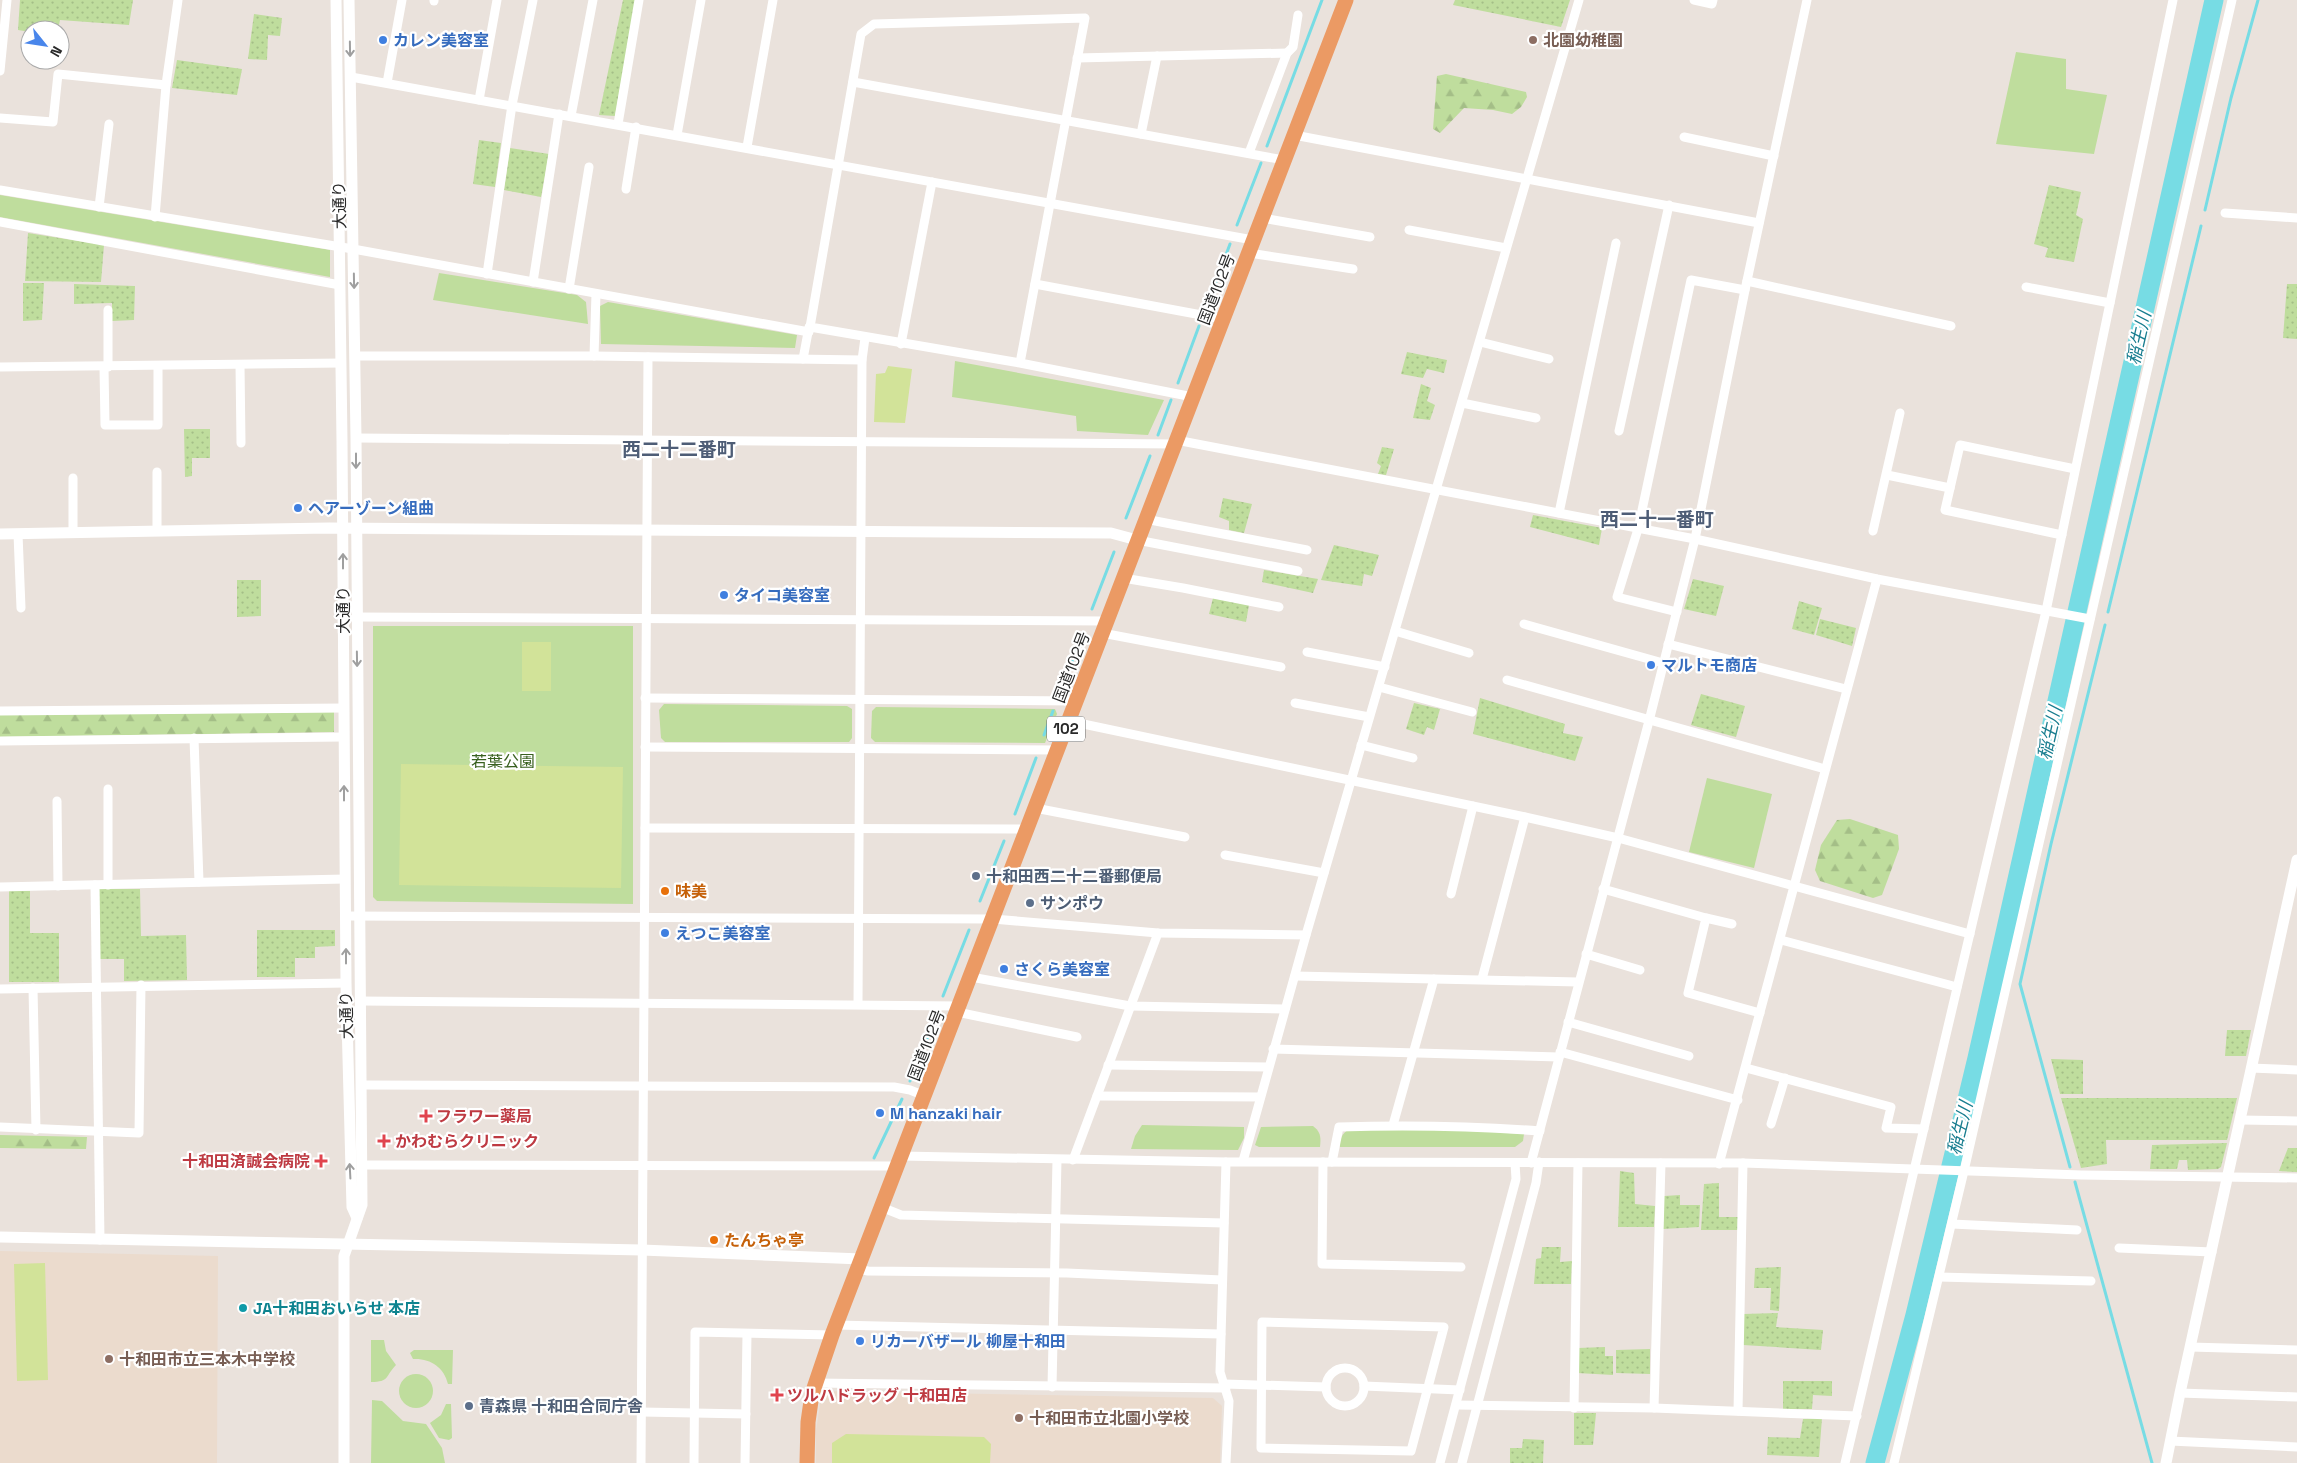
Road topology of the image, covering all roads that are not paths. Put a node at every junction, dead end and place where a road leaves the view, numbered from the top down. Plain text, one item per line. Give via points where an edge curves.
1 (7, 0) edge
2 (178, 0) edge
3 (336, 0) edge
4 (349, 0) edge
5 (402, 0) edge
6 (496, 0) edge
7 (533, 0) edge
8 (593, 0) edge
9 (639, 0) edge
10 (701, 0) edge
11 (772, 0) edge
12 (1346, 0) edge
13 (1579, 0) edge
14 (1694, 0) edge
15 (1713, 0) edge
16 (1807, 0) edge
17 (2173, 0) edge
18 (2232, 0) edge
19 (1298, 15) dead end
20 (1287, 53) junction
21 (1157, 56) junction
22 (1077, 58) junction
23 (0, 71) edge
24 (351, 77) junction
25 (853, 82) junction
26 (387, 83) junction
27 (166, 85) junction
28 (479, 100) junction
29 (512, 105) junction
30 (560, 114) junction
31 (571, 116) junction
32 (0, 118) edge
33 (1066, 121) junction
34 (109, 124) dead end
35 (618, 124) junction
36 (636, 127) junction
37 (1141, 134) junction
38 (677, 135) junction
39 (1294, 135) junction
40 (1684, 137) dead end
41 (747, 147) junction
42 (1249, 154) junction
43 (1774, 156) junction
44 (1284, 160) junction
45 (838, 163) junction
46 (589, 167) dead end
47 (1527, 178) junction
48 (932, 182) junction
49 (626, 189) dead end
50 (0, 190) edge
51 (1050, 203) junction
52 (1669, 205) junction
53 (99, 207) junction
54 (2225, 212) dead end
55 (155, 217) junction
56 (1262, 218) junction
57 (2297, 218) edge
58 (0, 222) edge
59 (1759, 222) junction
60 (1409, 230) dead end
61 (1370, 237) dead end
62 (1616, 243) dead end
63 (1251, 246) junction
64 (339, 247) junction
65 (1506, 248) junction
66 (353, 249) junction
67 (1353, 269) dead end
68 (487, 274) junction
69 (1747, 280) junction
70 (532, 282) junction
71 (1035, 284) junction
72 (340, 285) junction
73 (2026, 287) dead end
74 (570, 289) junction
75 (1745, 290) junction
76 (596, 294) junction
77 (2110, 302) junction
78 (108, 310) dead end
79 (1223, 319) junction
80 (1951, 326) dead end
81 (809, 330) junction
82 (865, 338) junction
83 (1480, 342) junction
84 (901, 344) junction
85 (355, 356) junction
86 (594, 356) junction
87 (648, 357) junction
88 (803, 359) junction
89 (1549, 359) dead end
90 (862, 360) junction
91 (341, 363) junction
92 (1020, 363) junction
93 (240, 365) junction
94 (158, 366) junction
95 (0, 367) edge
96 (106, 367) junction
97 (1193, 397) junction
98 (1462, 403) junction
99 (1900, 413) dead end
100 (1536, 418) dead end
101 (1619, 431) dead end
102 (356, 438) junction
103 (647, 441) junction
104 (861, 441) junction
105 (1175, 442) junction
106 (241, 443) dead end
107 (2075, 469) junction
108 (157, 472) dead end
109 (1887, 475) junction
110 (72, 478) dead end
111 (1950, 488) junction
112 (1436, 492) junction
113 (1559, 513) junction
114 (1146, 519) junction
115 (343, 528) junction
116 (355, 528) junction
117 (646, 529) junction
118 (1638, 529) junction
119 (157, 531) junction
120 (859, 531) junction
121 (1873, 531) dead end
122 (74, 532) junction
123 (0, 534) edge
124 (18, 534) junction
125 (2062, 535) junction
126 (1695, 539) junction
127 (1137, 540) junction
128 (1307, 550) dead end
129 (1298, 571) dead end
130 (1123, 578) junction
131 (1877, 579) junction
132 (1279, 607) dead end
133 (21, 608) dead end
134 (2046, 611) junction
135 (1677, 612) junction
136 (356, 617) junction
137 (646, 618) junction
138 (860, 619) junction
139 (2087, 619) junction
140 (1524, 624) dead end
141 (1104, 627) junction
142 (1395, 631) junction
143 (1668, 644) junction
144 (1307, 652) dead end
145 (1469, 653) dead end
146 (1663, 663) junction
147 (1281, 667) dead end
148 (1385, 667) junction
149 (1507, 680) dead end
150 (1379, 687) junction
151 (1846, 689) junction
152 (645, 698) junction
153 (858, 700) junction
154 (1076, 701) junction
155 (1295, 703) dead end
156 (344, 708) junction
157 (0, 711) edge
158 (1472, 712) dead end
159 (1370, 717) junction
160 (1069, 721) junction
161 (1649, 721) junction
162 (344, 737) junction
163 (194, 738) junction
164 (0, 741) edge
165 (1361, 744) junction
166 (645, 747) junction
167 (859, 748) junction
168 (1058, 750) junction
169 (1412, 758) dead end
170 (1825, 769) junction
171 (1351, 781) junction
172 (108, 789) dead end
173 (57, 801) dead end
174 (1473, 806) junction
175 (1035, 808) junction
176 (1525, 817) junction
177 (645, 828) junction
178 (858, 829) junction
179 (1027, 829) junction
180 (1185, 837) dead end
181 (1618, 838) junction
182 (1225, 855) dead end
183 (2297, 860) edge
184 (1324, 873) junction
185 (344, 879) junction
186 (199, 882) junction
187 (95, 885) junction
188 (108, 885) junction
189 (1795, 885) junction
190 (0, 886) edge
191 (58, 886) junction
192 (1603, 889) junction
193 (2294, 892) edge
194 (1451, 894) dead end
195 (346, 916) junction
196 (360, 916) junction
197 (644, 916) junction
198 (858, 917) junction
199 (1706, 918) junction
200 (993, 919) junction
201 (1732, 924) dead end
202 (1158, 933) junction
203 (1970, 934) junction
204 (1306, 935) junction
205 (1781, 940) junction
206 (1586, 954) junction
207 (1640, 970) dead end
208 (1294, 976) junction
209 (971, 977) junction
210 (1434, 979) junction
211 (1482, 979) junction
212 (1578, 982) junction
213 (346, 984) junction
214 (141, 985) junction
215 (97, 987) junction
216 (1957, 987) junction
217 (33, 988) junction
218 (0, 989) edge
219 (360, 1001) junction
220 (644, 1004) junction
221 (858, 1004) junction
222 (1130, 1006) junction
223 (958, 1009) junction
224 (1285, 1009) junction
225 (1760, 1013) junction
226 (1568, 1022) junction
227 (1077, 1037) dead end
228 (1273, 1049) junction
229 (1414, 1052) junction
230 (1559, 1054) junction
231 (1689, 1056) dead end
232 (1108, 1065) junction
233 (1268, 1067) junction
234 (1746, 1068) junction
235 (2252, 1068) junction
236 (2297, 1070) edge
237 (1785, 1078) junction
238 (360, 1085) junction
239 (644, 1086) junction
240 (924, 1096) junction
241 (1097, 1096) junction
242 (1260, 1097) junction
243 (1738, 1100) junction
244 (2240, 1120) junction
245 (2297, 1121) edge
246 (1771, 1124) dead end
247 (1393, 1125) junction
248 (0, 1127) edge
249 (1924, 1129) junction
250 (36, 1130) junction
251 (1540, 1131) junction
252 (98, 1132) junction
253 (1057, 1160) junction
254 (1073, 1160) junction
255 (899, 1161) junction
256 (1243, 1161) junction
257 (1226, 1162) junction
258 (1328, 1162) junction
259 (1515, 1163) junction
260 (1535, 1163) junction
261 (1578, 1163) junction
262 (1661, 1163) junction
263 (1743, 1163) junction
264 (1719, 1164) junction
265 (362, 1165) junction
266 (644, 1166) junction
267 (1916, 1168) junction
268 (1960, 1171) junction
269 (2229, 1176) junction
270 (2297, 1178) edge
271 (881, 1207) junction
272 (357, 1218) junction
273 (1055, 1218) junction
274 (1224, 1223) junction
275 (1952, 1224) junction
276 (2077, 1230) dead end
277 (0, 1237) edge
278 (100, 1240) junction
279 (350, 1243) junction
280 (2119, 1248) dead end
281 (642, 1250) junction
282 (2212, 1252) junction
283 (859, 1264) junction
284 (1461, 1267) dead end
285 (1054, 1273) junction
286 (1939, 1277) junction
287 (1222, 1280) junction
288 (2091, 1282) dead end
289 (834, 1330) junction
290 (1053, 1331) junction
291 (747, 1334) junction
292 (1221, 1334) junction
293 (2190, 1347) junction
294 (2297, 1350) edge
295 (815, 1383) junction
296 (1262, 1384) junction
297 (1226, 1386) junction
298 (1364, 1386) junction
299 (1052, 1387) junction
300 (1326, 1387) junction
301 (1428, 1389) junction
302 (1460, 1390) junction
303 (2180, 1393) junction
304 (2297, 1397) edge
305 (1456, 1405) junction
306 (1477, 1406) junction
307 (1574, 1408) junction
308 (1654, 1408) junction
309 (1738, 1411) junction
310 (642, 1412) junction
311 (694, 1413) junction
312 (746, 1414) junction
313 (1857, 1416) junction
314 (2170, 1441) junction
315 (2297, 1447) edge
316 (344, 1463) edge
317 (641, 1463) edge
318 (694, 1463) edge
319 (745, 1463) edge
320 (807, 1463) edge
321 (1226, 1463) edge
322 (1440, 1463) edge
323 (1462, 1463) edge
324 (1845, 1463) edge
325 (1894, 1463) edge
326 (2166, 1463) edge

1 - 23 street
2 - 27 street
3 - 64 street, 大通り
4 -> 24 street, 大通り
5 - 26 street
6 - 28 street
7 - 29 street
8 - 31 street
9 - 35 street
10 - 38 street
11 - 41 street
12 - 39 highway, 国道102号 / 102
13 - 47 street
14 - 15 street via 1712,4
16 - 43 street
17 - 77 street
18 - 139 street
19 - 20 street via 1293,47
20 - 21 street
20 - 42 street
21 - 22 street
21 - 37 street
22 - 25 street via 1085,18 874,24 861,34
22 - 33 street
24 - 26 street
24 - 66 street, 大通り
25 - 33 street
25 - 45 street
26 - 28 street
27 - 32 street via 58,74 53,122
27 - 55 street
28 - 29 street
29 - 30 street
29 - 68 street
30 - 31 street
30 - 70 street
31 - 35 street
33 - 37 street
33 - 51 street
34 - 53 street
35 - 36 street
36 - 38 street
36 - 49 street
37 - 42 street
38 - 41 street
39 - 44 highway, 国道102号 / 102
39 - 47 street
40 - 43 street
41 - 45 street
42 - 44 street
43 - 59 street
44 - 56 highway, 国道102号 / 102
45 - 48 street
45 - 81 street
46 - 74 street
47 - 52 street
47 - 65 street
48 - 51 street
48 - 84 street
50 - 53 street
51 - 63 street
51 - 71 street
52 - 59 street
52 - 101 street
53 - 55 street
54 - 57 street
55 - 64 street
56 - 61 street
56 - 63 highway, 国道102号 / 102
58 - 72 street
59 - 69 street
60 - 65 street
62 - 113 street
63 - 67 street
63 - 79 highway, 国道102号 / 102
64 - 66 street
64 - 72 street, 大通り
65 - 83 street
66 - 68 street
66 -> 85 street, 大通り
68 - 70 street
69 - 75 street
69 - 80 street
70 - 74 street
71 - 79 street
71 - 92 street
72 - 91 street, 大通り
73 - 77 street
74 - 76 street
75 - 118 street via 1691,280
75 - 126 street
76 - 81 street
76 - 86 street
77 - 107 street
78 - 96 street
79 - 97 highway, 国道102号 / 102
81 - 82 street
81 - 88 street
82 - 84 street
82 - 90 street
83 - 89 street
83 - 98 street
84 - 92 street
85 - 86 street
85 - 102 street, 大通り
86 - 87 street
87 - 88 street
87 - 103 street
88 - 90 street
90 - 104 street
91 - 93 street
91 - 115 street, 大通り
92 - 97 street
93 - 94 street
93 - 106 street
94 - 96 street
94 - 96 street via 158,425 105,425
95 - 96 street
97 - 105 highway, 国道102号 / 102
98 - 100 street
98 - 112 street
99 - 109 street
102 - 103 street
102 -> 116 street, 大通り
103 - 104 street
103 - 117 street
104 - 105 street
104 - 120 street
105 - 112 street
105 - 114 highway, 国道102号 / 102
107 - 111 street via 1960,445
107 - 125 street
108 - 119 street
109 - 111 street
109 - 121 street
110 - 122 street
111 - 125 street via 1945,510
112 - 113 street
112 - 142 street
113 - 118 street
114 - 127 highway, 国道102号 / 102
114 - 128 street
115 - 116 street
115 - 119 street
156 -> 115 street, 大通り
116 - 117 street
116 - 136 street, 大通り
117 - 120 street
117 - 137 street
118 - 126 street
118 - 135 street via 1617,597
119 - 122 street
120 - 127 street via 1111,533
120 - 138 street
122 - 124 street
123 - 124 street
124 - 133 street
125 - 134 street
126 - 131 street
126 - 135 street
127 - 129 street
127 - 130 highway, 国道102号 / 102
130 - 132 street
130 - 141 highway, 国道102号 / 102
131 - 134 street
131 - 151 street
134 - 139 street
134 - 203 street
135 - 143 street
136 - 137 street
136 -> 196 street, 大通り
137 - 138 street
137 - 152 street
138 - 141 street
138 - 153 street
139 - 268 street
140 - 146 street
141 - 147 street
141 - 154 highway, 国道102号 / 102
142 - 145 street
142 - 148 street
143 - 146 street
143 - 151 street
144 - 148 street
146 - 161 street
148 - 150 street
149 - 161 street
150 - 158 street
150 - 159 street
151 - 170 street
152 - 153 street
152 - 166 street
153 - 154 street
153 - 167 street
154 - 160 highway, 国道102号 / 102
155 - 159 street
156 - 157 street
156 - 162 street, 大通り
159 - 165 street
160 - 168 highway, 国道102号 / 102
160 - 171 street
161 - 170 street
161 - 181 street
162 - 163 street
185 -> 162 street, 大通り
163 - 164 street
163 - 186 street
165 - 169 street
165 - 171 street
166 - 167 street
166 - 177 street
167 - 168 street
167 - 178 street
168 - 175 highway, 国道102号 / 102
170 - 189 street
171 - 174 street
171 - 184 street
172 - 188 street
173 - 191 street
174 - 176 street
174 - 194 street
175 - 179 highway, 国道102号 / 102
175 - 180 street
176 - 181 street
176 - 211 street
177 - 178 street
177 - 197 street
178 - 179 street
178 - 198 street
179 - 200 highway, 国道102号 / 102
181 - 189 street
181 - 192 street
182 - 184 street
183 - 193 street
184 - 204 street
185 - 186 street
185 - 195 street, 大通り
186 - 188 street
187 - 188 street
187 - 191 street
187 - 215 street
189 - 203 street
189 - 205 street
190 - 191 street
192 - 199 street
192 - 206 street
193 - 235 street
195 - 196 street
213 -> 195 street, 大通り
196 - 197 street
196 - 219 street, 大通り
197 - 198 street
197 - 220 street
198 - 200 street
198 - 221 street
199 - 201 street
199 - 225 street via 1688,993
200 - 202 street
200 - 209 highway, 国道102号 / 102
202 - 204 street
202 - 222 street
203 - 216 street
204 - 208 street
205 - 216 street
205 - 225 street
206 - 207 street
206 - 212 street
208 - 210 street
208 - 224 street
209 - 222 street
209 - 223 highway, 国道102号 / 102
210 - 211 street
210 - 229 street
211 - 212 street
212 - 226 street
213 - 214 street
272 -> 213 street, 大通り via 352,1207 349,1165
214 - 215 street
214 - 252 street via 140,1133
215 - 217 street
215 - 252 street
216 - 249 street
217 - 218 street
217 - 250 street
219 - 220 street
219 - 238 street, 大通り
220 - 221 street
220 - 239 street
221 - 223 street
222 - 224 street
222 - 232 street
223 - 227 street
223 - 240 highway, 国道102号 / 102
224 - 228 street
225 - 234 street
226 - 230 street
226 - 231 street
228 - 229 street
228 - 233 street
229 - 230 street
229 - 247 street
230 - 243 street
230 - 251 street
232 - 233 street
232 - 241 street
233 - 242 street
234 - 237 street
234 - 243 street
235 - 236 street
235 - 244 street
237 - 246 street
237 - 249 street via 1891,1107 1886,1128
238 - 239 street
238 - 265 street, 大通り
239 - 240 street via 894,1088
239 - 266 street
240 - 255 highway, 国道102号 / 102
241 - 242 street
241 - 254 street
242 - 256 street
243 - 264 street
244 - 245 street
244 - 269 street
247 - 251 street
247 - 258 street via 1339,1127
248 - 250 street
249 - 267 street
250 - 252 street
251 - 260 street
252 - 278 street
253 - 254 street
253 - 255 street
253 - 273 street
254 - 257 street
255 - 266 street
255 - 271 highway, 国道102号 / 102
256 - 257 street
256 - 258 street
257 - 274 street
258 - 259 street
258 - 284 street via 1322,1264
259 - 260 street
259 - 302 street via 1516,1179
260 - 261 street
260 - 306 street via 1536,1183
261 - 262 street
261 - 307 street
262 - 264 street
262 - 308 street
263 - 264 street
263 - 267 street
263 - 309 street
265 - 266 street
265 - 272 street, 大通り via 362,1205
266 - 281 street
267 - 268 street
267 - 313 street
268 - 269 street
268 - 275 street
269 - 270 street
269 - 282 street
271 - 273 street via 900,1215
271 - 283 highway, 国道102号 / 102
272 - 279 street, 大通り
273 - 274 street
273 - 285 street
274 - 287 street
275 - 276 street
275 - 286 street
277 - 278 street
278 - 279 street
279 - 281 street
279 - 316 street, 大通り via 344,1256
280 - 282 street
281 - 283 street
281 - 310 street
282 - 293 street
283 - 285 street via 868,1271
283 - 289 highway, 国道102号 / 102
285 - 287 street
285 - 290 street
286 - 288 street
286 - 325 street
287 - 292 street
289 - 290 street
289 - 291 street
289 - 295 highway, 国道102号 / 102
290 - 292 street
290 - 299 street
291 - 311 street via 695,1332
291 - 312 street
292 - 297 street via 1220,1372
293 - 294 street
293 - 303 street
295 - 299 street
295 - 320 highway, 国道102号 / 102 via 808,1422
296 - 297 street
296 - 300 street
296 - 301 street via 1260,1448 1410,1451
296 - 301 street via 1262,1322 1444,1326
297 - 299 street
297 - 321 street via 1229,1401
298 - 300 street via 1360,1375 1344,1367 1329,1376
298 - 300 street via 1355,1403 1342,1406 1331,1400
298 - 301 street
301 - 302 street
302 - 305 street
303 - 304 street
303 - 314 street
305 - 306 street
305 - 322 street
306 - 307 street
306 - 323 street
307 - 308 street
308 - 309 street
309 - 313 street
310 - 311 street
310 - 317 street
311 - 312 street
311 - 318 street
312 - 319 street
313 - 324 street
314 - 315 street
314 - 326 street

